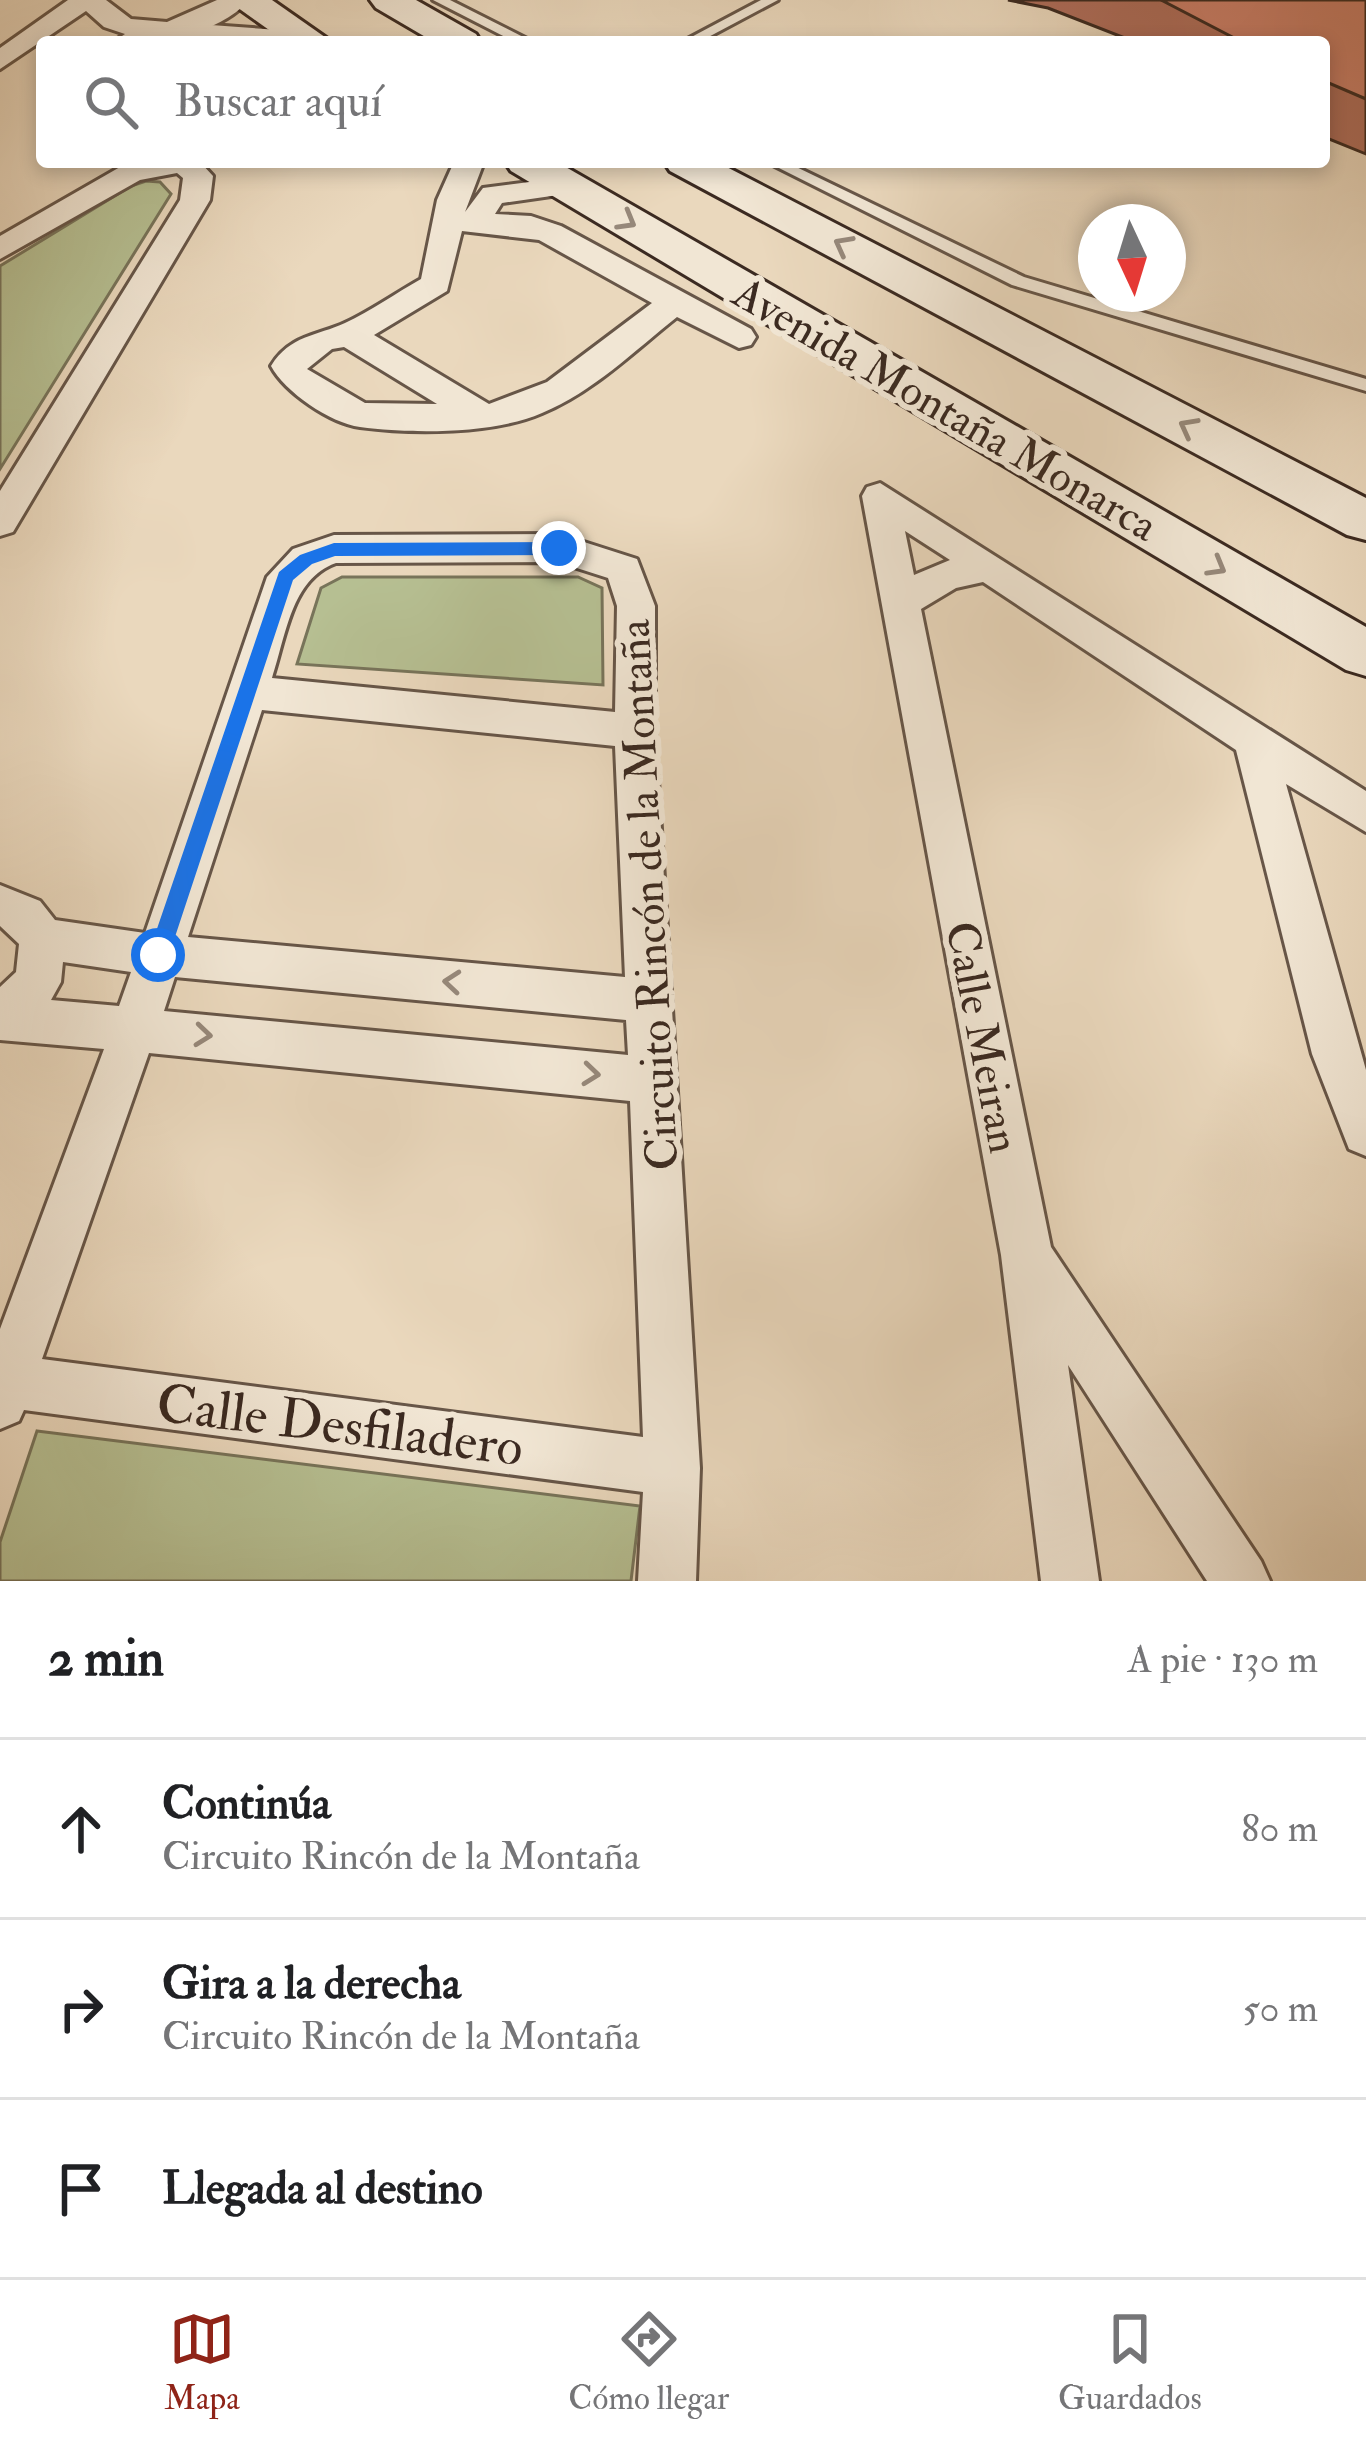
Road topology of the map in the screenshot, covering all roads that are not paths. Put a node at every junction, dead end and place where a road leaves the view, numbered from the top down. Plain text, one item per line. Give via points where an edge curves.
1 (89, 0) edge
2 (236, 0) edge
3 (246, 0) edge
4 (389, 0) edge
5 (440, 0) edge
6 (771, 0) edge
7 (153, 33) edge
8 (42, 36) edge
9 (221, 36) edge
10 (303, 36) edge
11 (452, 36) edge
12 (514, 36) edge
13 (701, 36) edge
14 (15, 57) edge
15 (0, 87) edge
16 (157, 168) edge
17 (189, 168) edge
18 (466, 168) edge
19 (696, 168) edge
20 (786, 168) edge
21 (547, 174) edge
22 (463, 221) junction
23 (0, 249) edge
24 (675, 302) junction
25 (349, 334) junction
26 (739, 338) dead end
27 (1366, 385) edge
28 (484, 416) junction
29 (1366, 521) edge
30 (0, 522) edge
31 (990, 567) junction
32 (901, 604) junction
33 (1366, 654) edge
34 (248, 692) junction
35 (635, 731) junction
36 (1253, 738) junction
37 (1366, 814) edge
38 (0, 905) edge
39 (42, 939) junction
40 (158, 955) junction
41 (652, 1001) junction
42 (2, 1017) edge
43 (135, 1028) junction
44 (655, 1081) junction
45 (1366, 1132) edge
46 (1027, 1255) junction
47 (3, 1391) edge
48 (672, 1468) junction
49 (667, 1581) edge
50 (1070, 1581) edge
51 (1241, 1581) edge

1 - 7 street via 111,21
1 - 8 street
2 - 7 street via 220,13
3 - 10 main road
4 - 11 main road
5 - 12 lane
6 - 13 lane
7 - 9 street
14 - 15 street
16 - 23 street via 131,173
17 - 30 street via 198,176 195,200
18 - 22 street via 452,200
29 -> 19 main road, Avenida Montaña Monarca
20 - 27 lane via 1018,281
21 - 22 street via 494,195
21 -> 33 main road, Avenida Montaña Monarca
22 - 24 street via 550,233
22 - 25 street via 436,284
24 - 26 street
24 - 28 street via 533,406
25 - 28 street
25 - 28 street via 323,339 288,366 294,377 359,415
31 - 32 street via 945,574
31 - 32 street, Calle Meiran via 880,496
31 - 36 street
32 - 46 street, Calle Meiran
34 - 35 street
34 - 35 street, Circuito Rincón de la Montaña via 286,577 306,559 334,549 559,548 624,568 636,607
34 - 40 street, Circuito Rincón de la Montaña
35 - 41 street, Circuito Rincón de la Montaña
36 - 37 street
36 - 45 street via 1336,1054
38 - 39 street via 24,915
39 - 40 street
39 - 42 street via 38,982
41 -> 40 street
40 - 43 street, Circuito Rincón de la Montaña
41 - 44 street, Circuito Rincón de la Montaña
42 - 43 street
43 -> 44 street
43 - 47 street, Circuito Rincón de la Montaña
44 - 48 street, Circuito Rincón de la Montaña
46 - 50 street, Calle Meiran
46 - 51 street
47 - 48 street, Calle Desfiladero
48 - 49 street, Circuito Rincón de la Montaña

